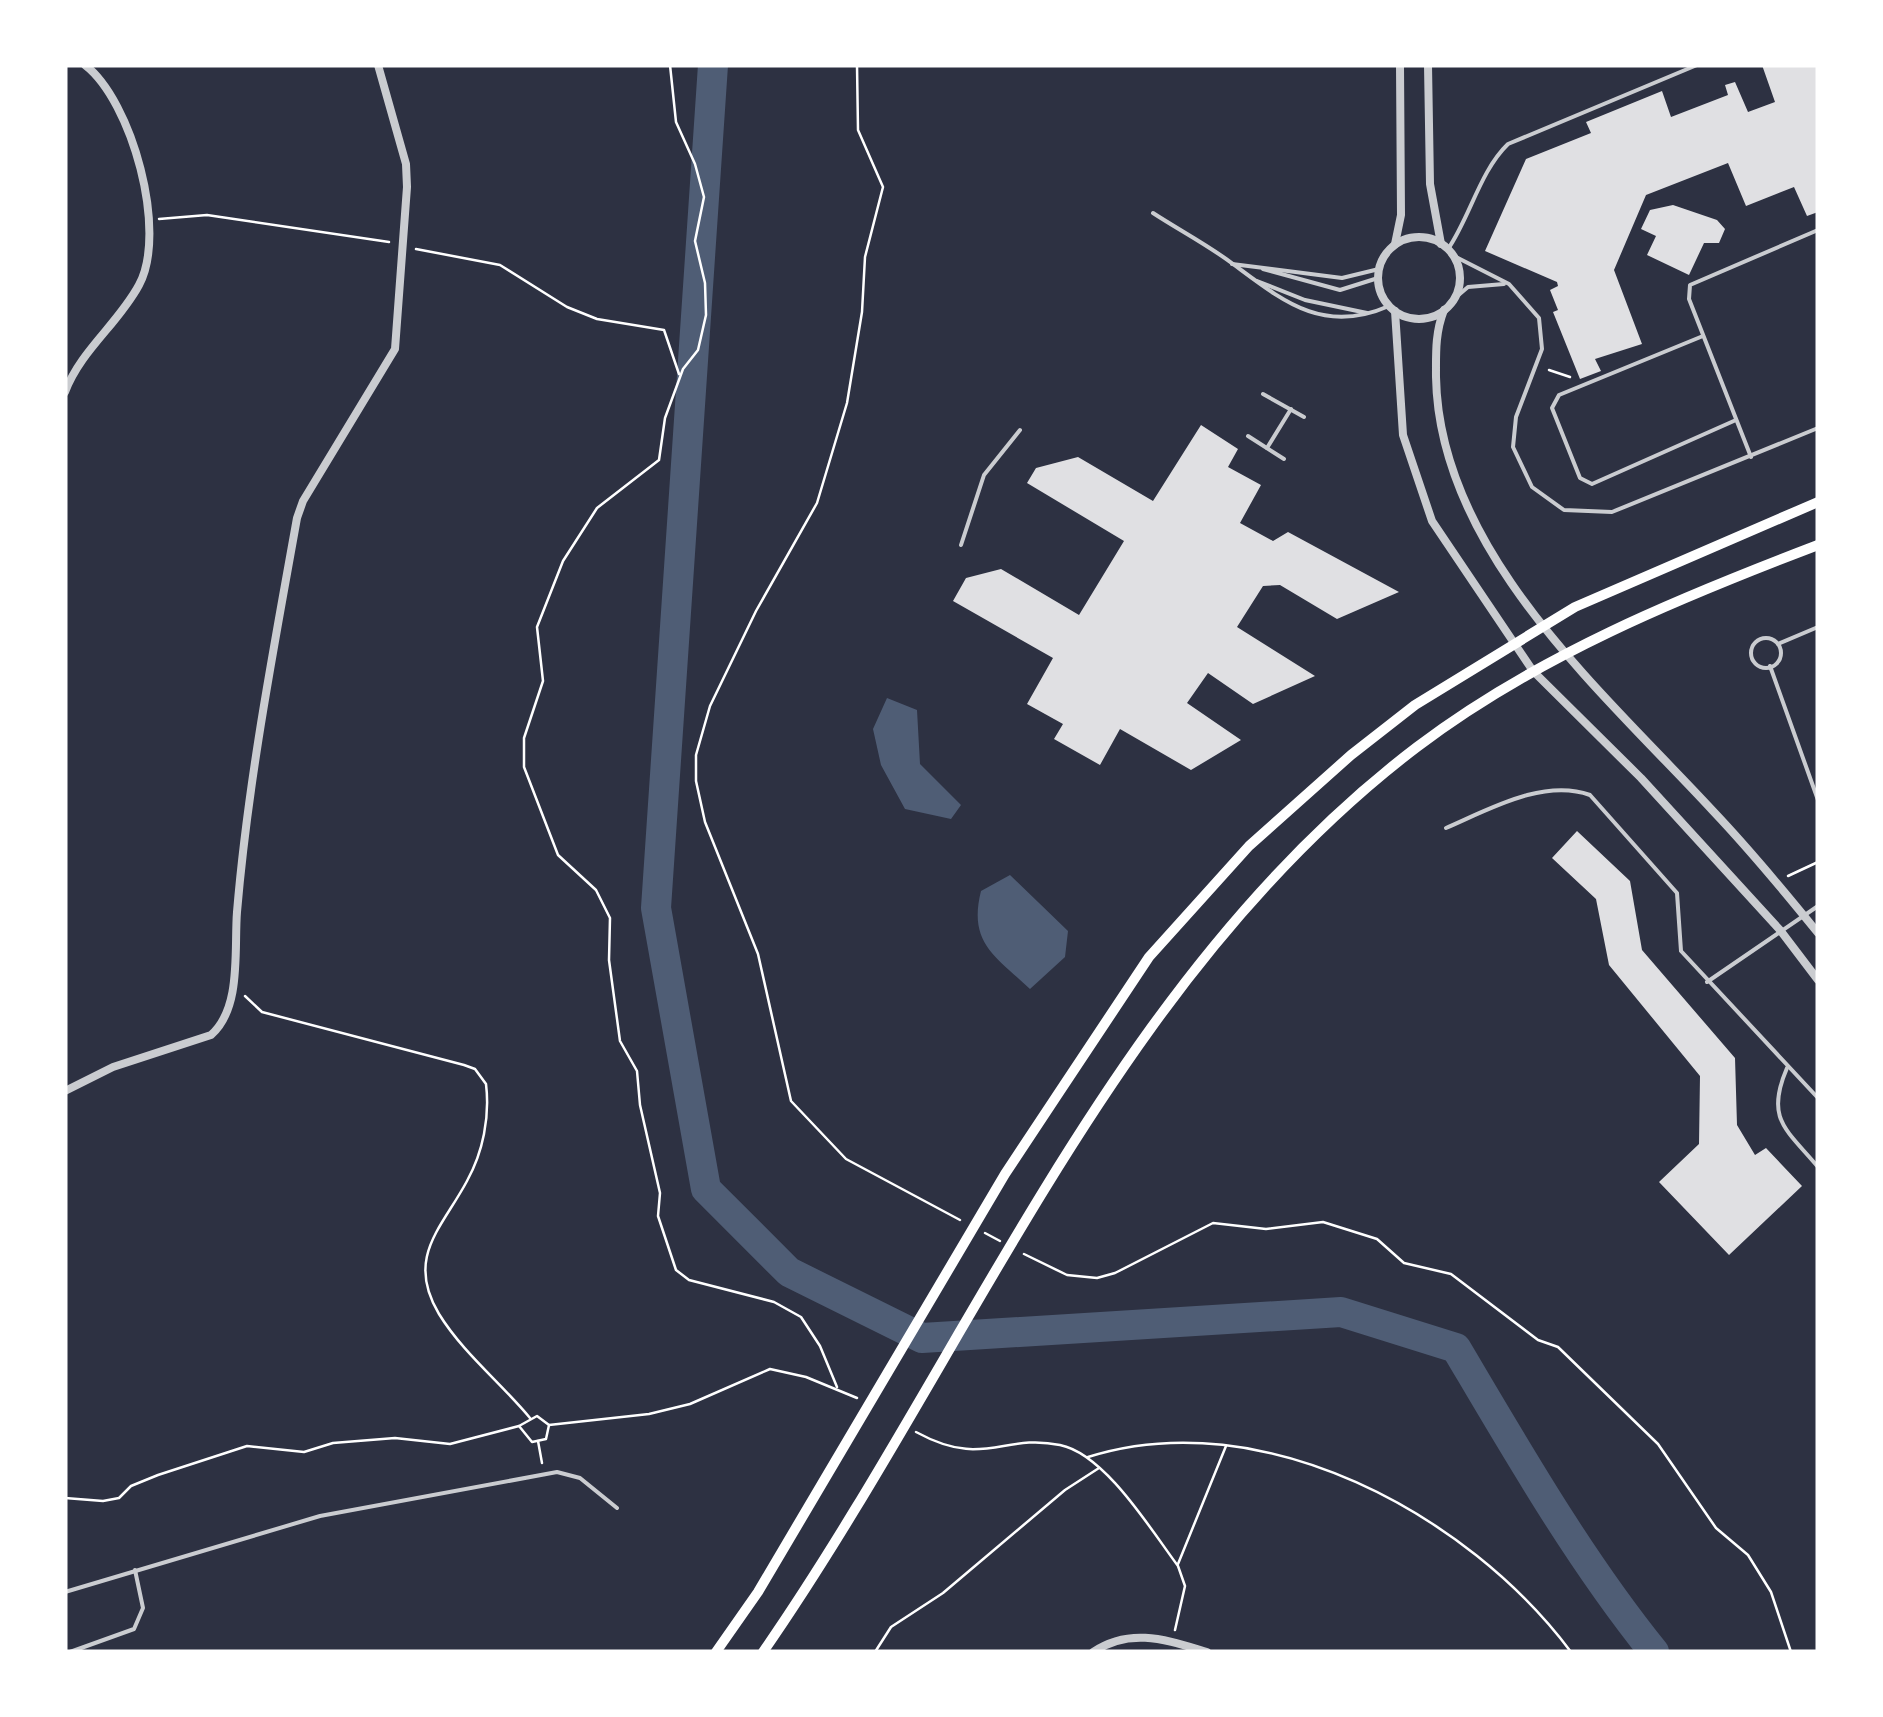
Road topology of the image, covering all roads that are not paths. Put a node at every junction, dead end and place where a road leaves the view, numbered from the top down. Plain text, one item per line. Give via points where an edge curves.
1 (84, 65) edge
2 (378, 65) edge
3 (1400, 65) edge
4 (1428, 65) edge
5 (1697, 65) edge
6 (1153, 213) dead end
7 (1818, 230) edge
8 (1395, 244) junction
9 (1448, 250) junction
10 (1232, 264) junction
11 (1254, 266) junction
12 (1379, 273) junction
13 (1251, 279) junction
14 (1508, 284) junction
15 (1455, 298) junction
16 (1392, 308) junction
17 (1444, 310) junction
18 (1372, 314) junction
19 (1704, 336) junction
20 (65, 392) edge
21 (1263, 394) dead end
22 (1290, 409) junction
23 (1304, 417) dead end
24 (1736, 420) junction
25 (1818, 428) edge
26 (1020, 430) dead end
27 (1248, 436) dead end
28 (1267, 448) junction
29 (1751, 456) junction
30 (1284, 459) dead end
31 (1818, 502) edge
32 (962, 545) dead end
33 (1818, 545) edge
34 (1546, 625) junction
35 (1818, 627) edge
36 (1778, 644) junction
37 (1512, 646) junction
38 (1568, 654) junction
39 (1770, 666) junction
40 (1534, 672) junction
41 (1818, 800) edge
42 (1446, 828) dead end
43 (1818, 906) edge
44 (1804, 916) junction
45 (1780, 930) junction
46 (1818, 933) edge
47 (1818, 980) edge
48 (1707, 982) junction
49 (1788, 1066) junction
50 (65, 1090) edge
51 (1818, 1098) edge
52 (1818, 1167) edge
53 (617, 1508) dead end
54 (135, 1570) junction
55 (65, 1592) edge
56 (70, 1652) edge
57 (716, 1652) edge
58 (763, 1652) edge
59 (1093, 1652) edge
60 (1207, 1652) edge

1 - 20 street via 131,136 149,220 148,259 138,288 78,364
2 - 50 street via 406,164 395,348 298,518 222,1023 210,1036
3 - 8 street via 1401,215
4 - 9 street via 1430,184
5 - 9 lane via 1508,144
6 - 10 lane
7 - 19 lane via 1690,285
8 - 9 street via 1418,237
8 - 12 street
9 - 14 lane
9 - 15 street via 1460,277
10 - 11 lane
10 - 13 lane
11 - 12 lane via 1342,278
11 - 12 lane via 1340,290
12 - 16 street
13 - 18 lane via 1305,300
13 - 18 lane via 1304,311
14 - 15 lane via 1468,287
14 - 29 lane via 1539,318 1542,349 1516,416 1513,447 1532,487 1564,510 1612,512
15 - 17 street
16 - 17 street via 1420,318
16 - 18 lane
16 - 37 street via 1402,436 1413,472 1432,521
17 - 34 street via 1435,339 1436,394 1450,465 1507,575
19 - 24 lane
19 - 24 lane via 1559,395 1552,408 1580,478 1592,484
21 - 22 lane
22 - 23 lane
22 - 28 lane
24 - 29 lane
25 - 29 lane
26 - 32 lane via 984,475
27 - 28 lane
28 - 30 lane
31 - 34 main road via 1610,588
33 - 38 main road via 1686,594
34 - 37 main road
34 - 38 street
35 - 36 lane
36 - 39 lane via 1781,655
36 - 39 lane via 1762,638 1752,648 1755,663
37 - 40 street
37 - 57 main road via 1350,754 1199,898 1149,957 1005,1174
38 - 40 main road
38 - 44 street
39 - 41 lane
40 - 45 street
40 - 58 main road via 1416,748 1276,874 1158,1013
42 - 48 lane via 1548,792 1590,796 1676,893 1679,944
43 - 44 lane
44 - 45 lane
44 - 46 street
45 - 47 street
45 - 48 lane
48 - 49 lane
49 - 51 lane
49 - 52 lane via 1777,1116
53 - 54 lane via 572,1474 544,1474 320,1516
54 - 55 lane
54 - 56 lane via 143,1608 134,1628
59 - 60 street via 1124,1636

